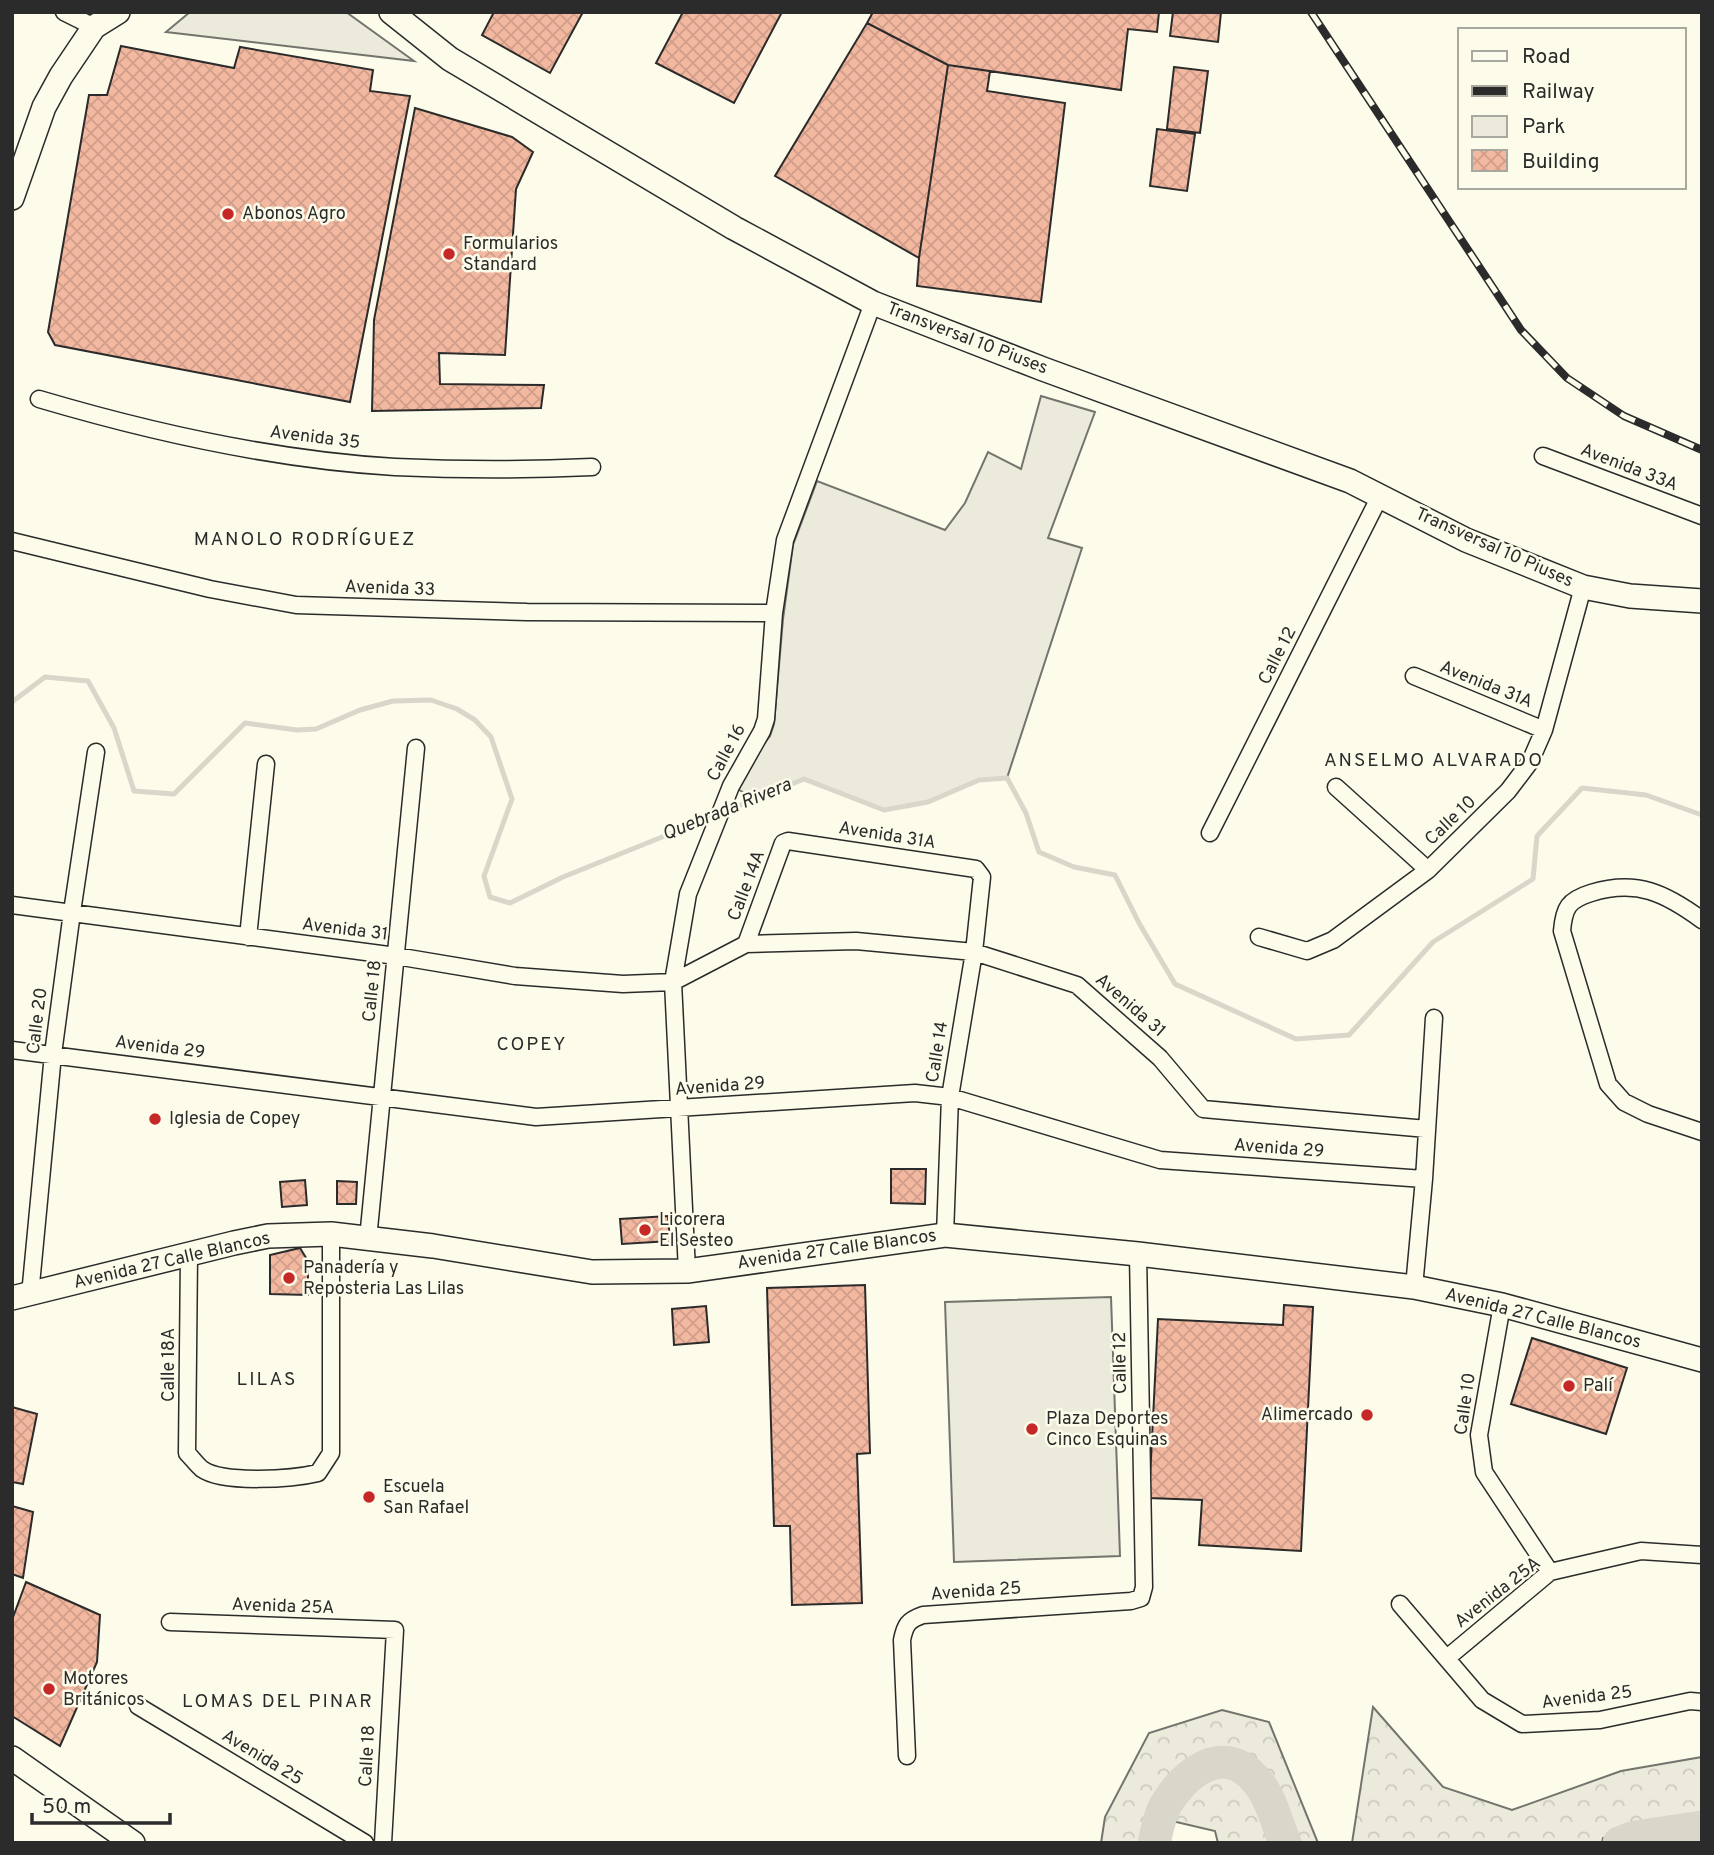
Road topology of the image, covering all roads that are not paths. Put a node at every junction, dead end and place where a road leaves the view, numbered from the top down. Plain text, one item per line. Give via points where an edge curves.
1 (64, 12) edge
2 (118, 12) edge
3 (391, 12) edge
4 (94, 27) junction
5 (12, 198) edge
6 (873, 303) junction
7 (39, 399) dead end
8 (1543, 456) dead end
9 (592, 467) dead end
10 (1380, 496) junction
11 (1702, 516) edge
12 (12, 541) edge
13 (1583, 587) junction
14 (1702, 601) edge
15 (774, 613) junction
16 (1414, 676) dead end
17 (1544, 730) junction
18 (416, 748) dead end
19 (96, 752) dead end
20 (266, 764) dead end
21 (1336, 787) dead end
22 (1210, 833) dead end
23 (783, 843) joint
24 (1428, 870) junction
25 (982, 877) joint
26 (12, 905) edge
27 (72, 912) junction
28 (1702, 920) edge
29 (248, 937) junction
30 (1259, 937) dead end
31 (746, 944) junction
32 (974, 951) junction
33 (396, 956) junction
34 (673, 982) junction
35 (1434, 1018) dead end
36 (12, 1050) edge
37 (54, 1054) junction
38 (380, 1095) junction
39 (950, 1097) junction
40 (679, 1109) junction
41 (1427, 1129) junction
42 (1702, 1132) edge
43 (1424, 1179) junction
44 (331, 1234) junction
45 (945, 1235) junction
46 (368, 1238) junction
47 (189, 1254) junction
48 (1138, 1254) junction
49 (687, 1271) junction
50 (1414, 1287) junction
51 (21, 1297) edge
52 (1502, 1305) junction
53 (1702, 1360) edge
54 (1702, 1555) edge
55 (1550, 1572) junction
56 (1141, 1598) joint
57 (1401, 1604) dead end
58 (170, 1622) dead end
59 (395, 1630) joint
60 (1447, 1658) junction
61 (1702, 1702) edge
62 (138, 1706) dead end
63 (906, 1756) dead end
64 (12, 1758) edge
65 (133, 1843) edge
66 (365, 1843) edge
67 (383, 1843) edge

1 - 4 street
2 - 4 main road
3 - 6 main road, Transversal 10 Piuses via 450,59 734,228
4 - 5 main road via 44,107
6 - 10 main road, Transversal 10 Piuses
6 - 15 street, Calle 16 via 792,517
7 - 9 street, Avenida 35 via 173,433 321,459 394,467
8 - 11 street, Avenida 33A
10 - 13 main road, Transversal 10 Piuses via 1466,540
10 - 22 street, Calle 12
12 - 15 street, Avenida 33 via 209,589 296,605
13 - 14 main road, Transversal 10 Piuses
13 - 17 street, Calle 10
15 - 34 street, Calle 16 via 766,719 731,786 688,894
16 - 17 street, Avenida 31A
17 - 24 street, Calle 10 via 1530,762 1508,791
18 - 33 street, Calle 18
19 - 27 street, Calle 20
20 - 29 street
21 - 24 street
23 - 25 street, Avenida 31A via 973,868
23 - 31 street, Calle 14A
24 - 30 street, Calle 10 via 1333,940 1307,951
25 - 32 street, Calle 14
26 - 27 street, Avenida 31
27 - 29 street, Avenida 31
27 - 37 street, Calle 20
28 - 42 street via 1657,892 1610,887 1576,897 1564,912 1562,931 1608,1084 1624,1102
29 - 33 street, Avenida 31
31 - 32 street, Avenida 31 via 856,942
31 - 34 street, Calle 14A
32 - 39 street, Calle 14
32 - 41 street, Avenida 31 via 1077,985 1160,1058 1203,1109
33 - 34 street, Avenida 31 via 515,976 623,984
33 - 38 street, Calle 18
34 - 40 street, Calle 16
35 - 41 street
36 - 37 street, Avenida 29
37 - 38 street, Avenida 29
37 - 51 street, Calle 20
38 - 40 street, Avenida 29 via 536,1117
38 - 46 street, Calle 18
39 - 40 street, Avenida 29 via 915,1093
39 - 43 street, Avenida 29 via 1160,1160
39 - 45 street, Calle 14
40 - 49 street, Calle 16
41 - 43 street
43 - 50 street
44 - 46 main road, Avenida 27 Calle Blancos
44 - 47 main road, Avenida 27 Calle Blancos via 268,1236
44 - 47 street, Calle 18A via 331,1453 318,1473 295,1478 231,1478 204,1470 187,1452
45 - 48 main road, Avenida 27 Calle Blancos
45 - 49 main road, Avenida 27 Calle Blancos
46 - 49 main road, Avenida 27 Calle Blancos via 592,1272
47 - 51 main road, Avenida 27 Calle Blancos
48 - 50 main road, Avenida 27 Calle Blancos
48 - 56 street, Calle 12
50 - 52 main road, Avenida 27 Calle Blancos
52 - 53 main road, Avenida 27 Calle Blancos
52 - 55 street, Calle 10 via 1479,1435 1484,1472
54 - 55 street, Avenida 25A via 1641,1551
55 - 60 street, Avenida 25A
56 - 63 street, Avenida 25 via 911,1618 902,1640
57 - 60 street, Avenida 25
58 - 59 street, Avenida 25A
59 - 67 street, Calle 18
60 - 61 street, Avenida 25 via 1482,1700 1522,1724 1600,1720
62 - 66 street, Avenida 25
64 - 65 main road

